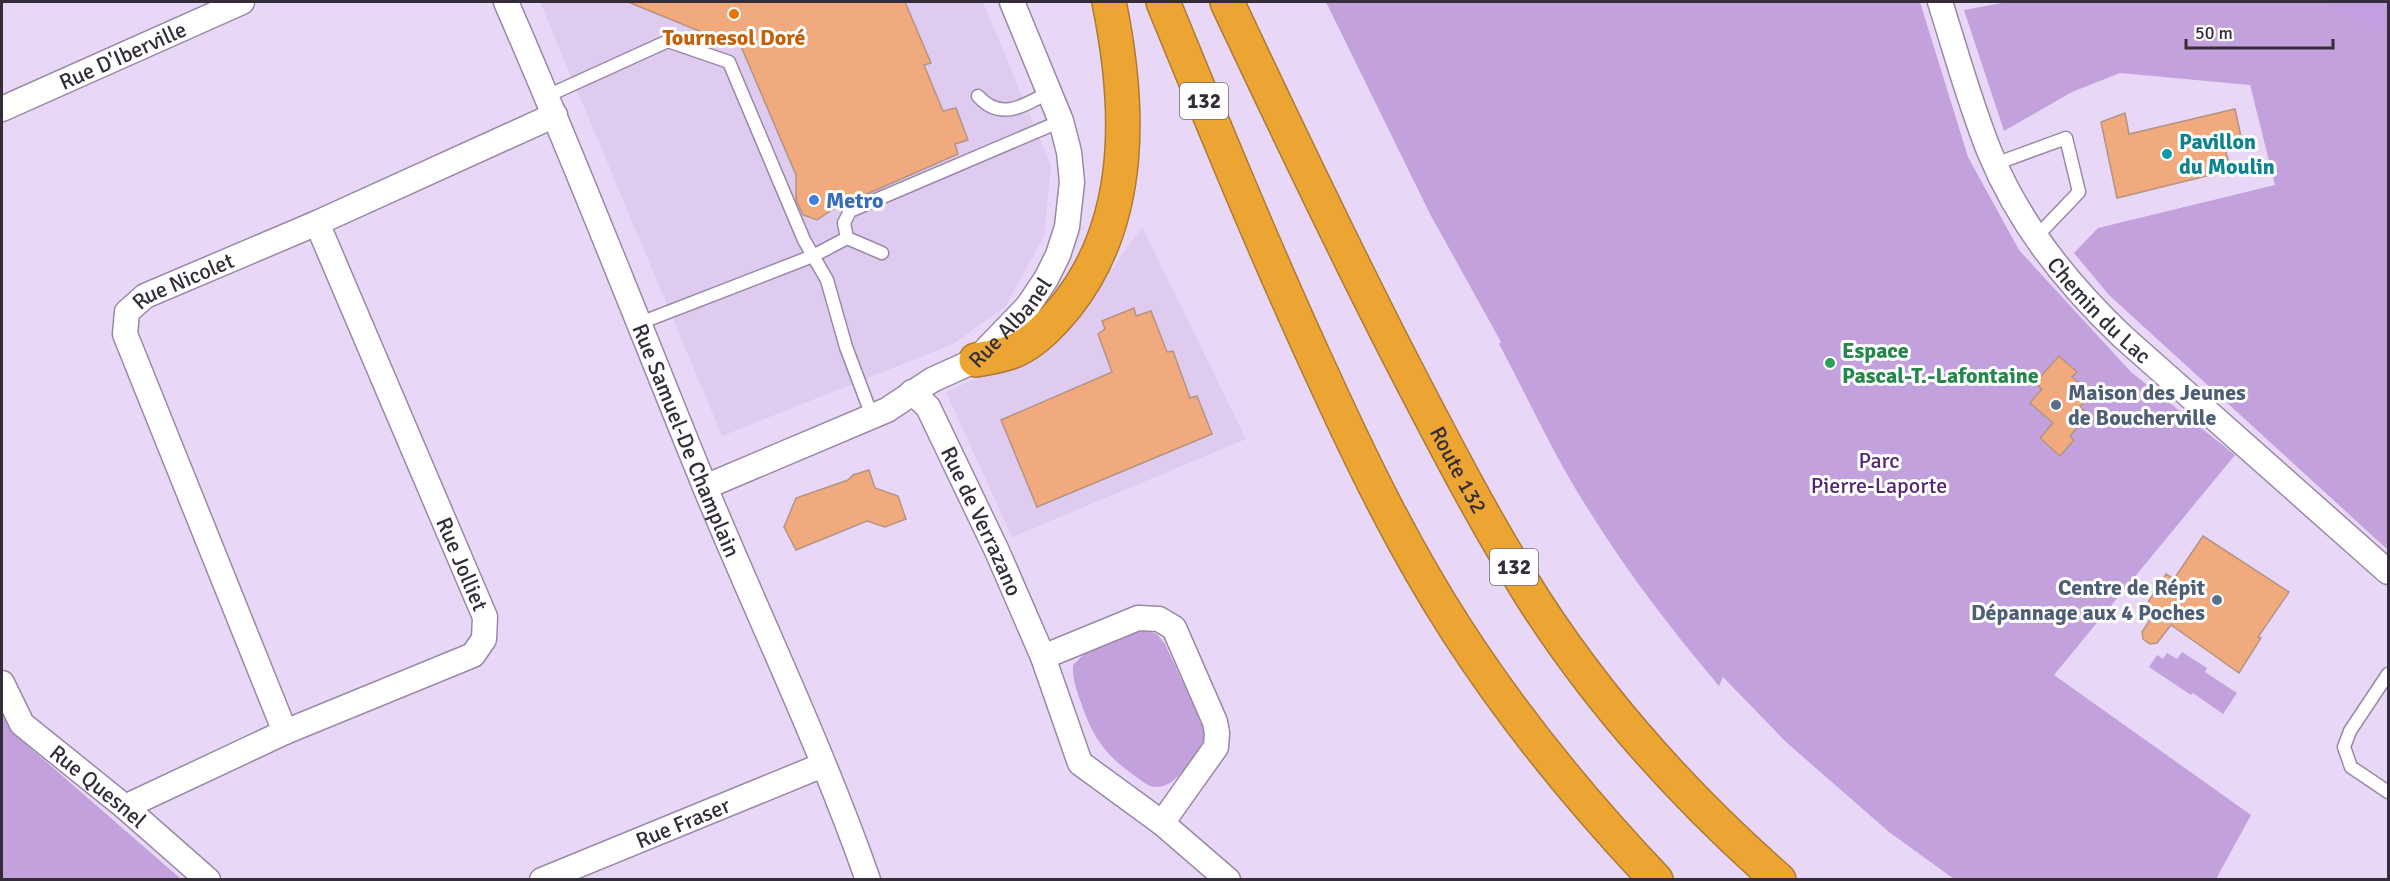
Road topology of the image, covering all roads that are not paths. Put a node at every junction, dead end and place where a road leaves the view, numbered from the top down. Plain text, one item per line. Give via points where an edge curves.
1 (242, 2) edge
2 (506, 2) edge
3 (1012, 2) edge
4 (1109, 2) edge
5 (1163, 2) edge
6 (1227, 2) edge
7 (1940, 2) edge
8 (1049, 92) junction
9 (978, 96) dead end
10 (551, 106) junction
11 (2, 109) edge
12 (1061, 120) junction
13 (1995, 164) junction
14 (317, 223) junction
15 (2036, 237) junction
16 (847, 238) junction
17 (882, 253) dead end
18 (813, 256) junction
19 (640, 323) junction
20 (976, 360) junction
21 (912, 393) junction
22 (872, 417) junction
23 (705, 487) junction
24 (2388, 572) edge
25 (1043, 657) junction
26 (2388, 674) edge
27 (2, 683) edge
28 (285, 732) junction
29 (824, 765) junction
30 (2388, 792) edge
31 (124, 807) junction
32 (1162, 823) junction
33 (583, 872) edge
34 (208, 879) edge
35 (542, 879) edge
36 (868, 879) edge
37 (1228, 879) edge
38 (1656, 879) edge
39 (1779, 879) edge

1 - 11 street, Rue D'Iberville
2 - 10 street, Rue Samuel-De Champlain
3 - 8 street, Rue Albanel
4 - 20 highway via 1122,84 1123,134 1118,189 1106,239 1079,289 1049,326 1015,351
5 - 38 highway, 132 via 1293,313 1375,488 1424,577 1531,736
6 - 39 highway, Route 132 / 132 via 1366,293 1455,464 1524,584 1584,670 1654,757
7 - 13 street, Chemin du Lac
8 - 9 lane via 1015,110 986,105
8 - 12 street, Rue Albanel
10 - 14 street, Rue Nicolet
10 - 18 lane via 668,41 729,62
10 - 19 street, Rue Samuel-De Champlain
12 - 16 lane via 850,212 844,223
12 - 20 street, Rue Albanel via 1072,182 1062,245 1033,300
13 - 15 street, Chemin du Lac
13 - 15 lane via 2066,138 2079,192
14 - 28 street, Rue Nicolet via 145,296 128,312 125,334
14 - 28 street, Rue Jolliet via 485,617 483,639 473,655
15 - 24 street, Chemin du Lac via 2105,320
16 - 17 lane
16 - 18 lane
18 - 19 lane
18 - 22 lane via 830,289
19 - 23 street, Rue Samuel-De Champlain
20 - 21 street, Rue Albanel
21 - 22 street, Rue Albanel
21 - 25 street, Rue de Verrazano via 928,407
22 - 23 street, Rue Albanel
23 - 29 street, Rue Samuel-De Champlain
25 - 32 street, Rue de Verrazano via 1080,763
25 - 32 street via 1138,618 1159,619 1174,628 1217,733 1215,747
26 - 30 lane via 2350,731 2344,747 2351,767
27 - 31 street, Rue Quesnel via 22,724
28 - 31 street, Rue Jolliet
29 - 33 street, Rue Fraser
29 - 36 street, Rue Samuel-De Champlain
31 - 34 street, Rue Quesnel
32 - 37 street, Rue de Verrazano
33 - 35 street, Rue Fraser

